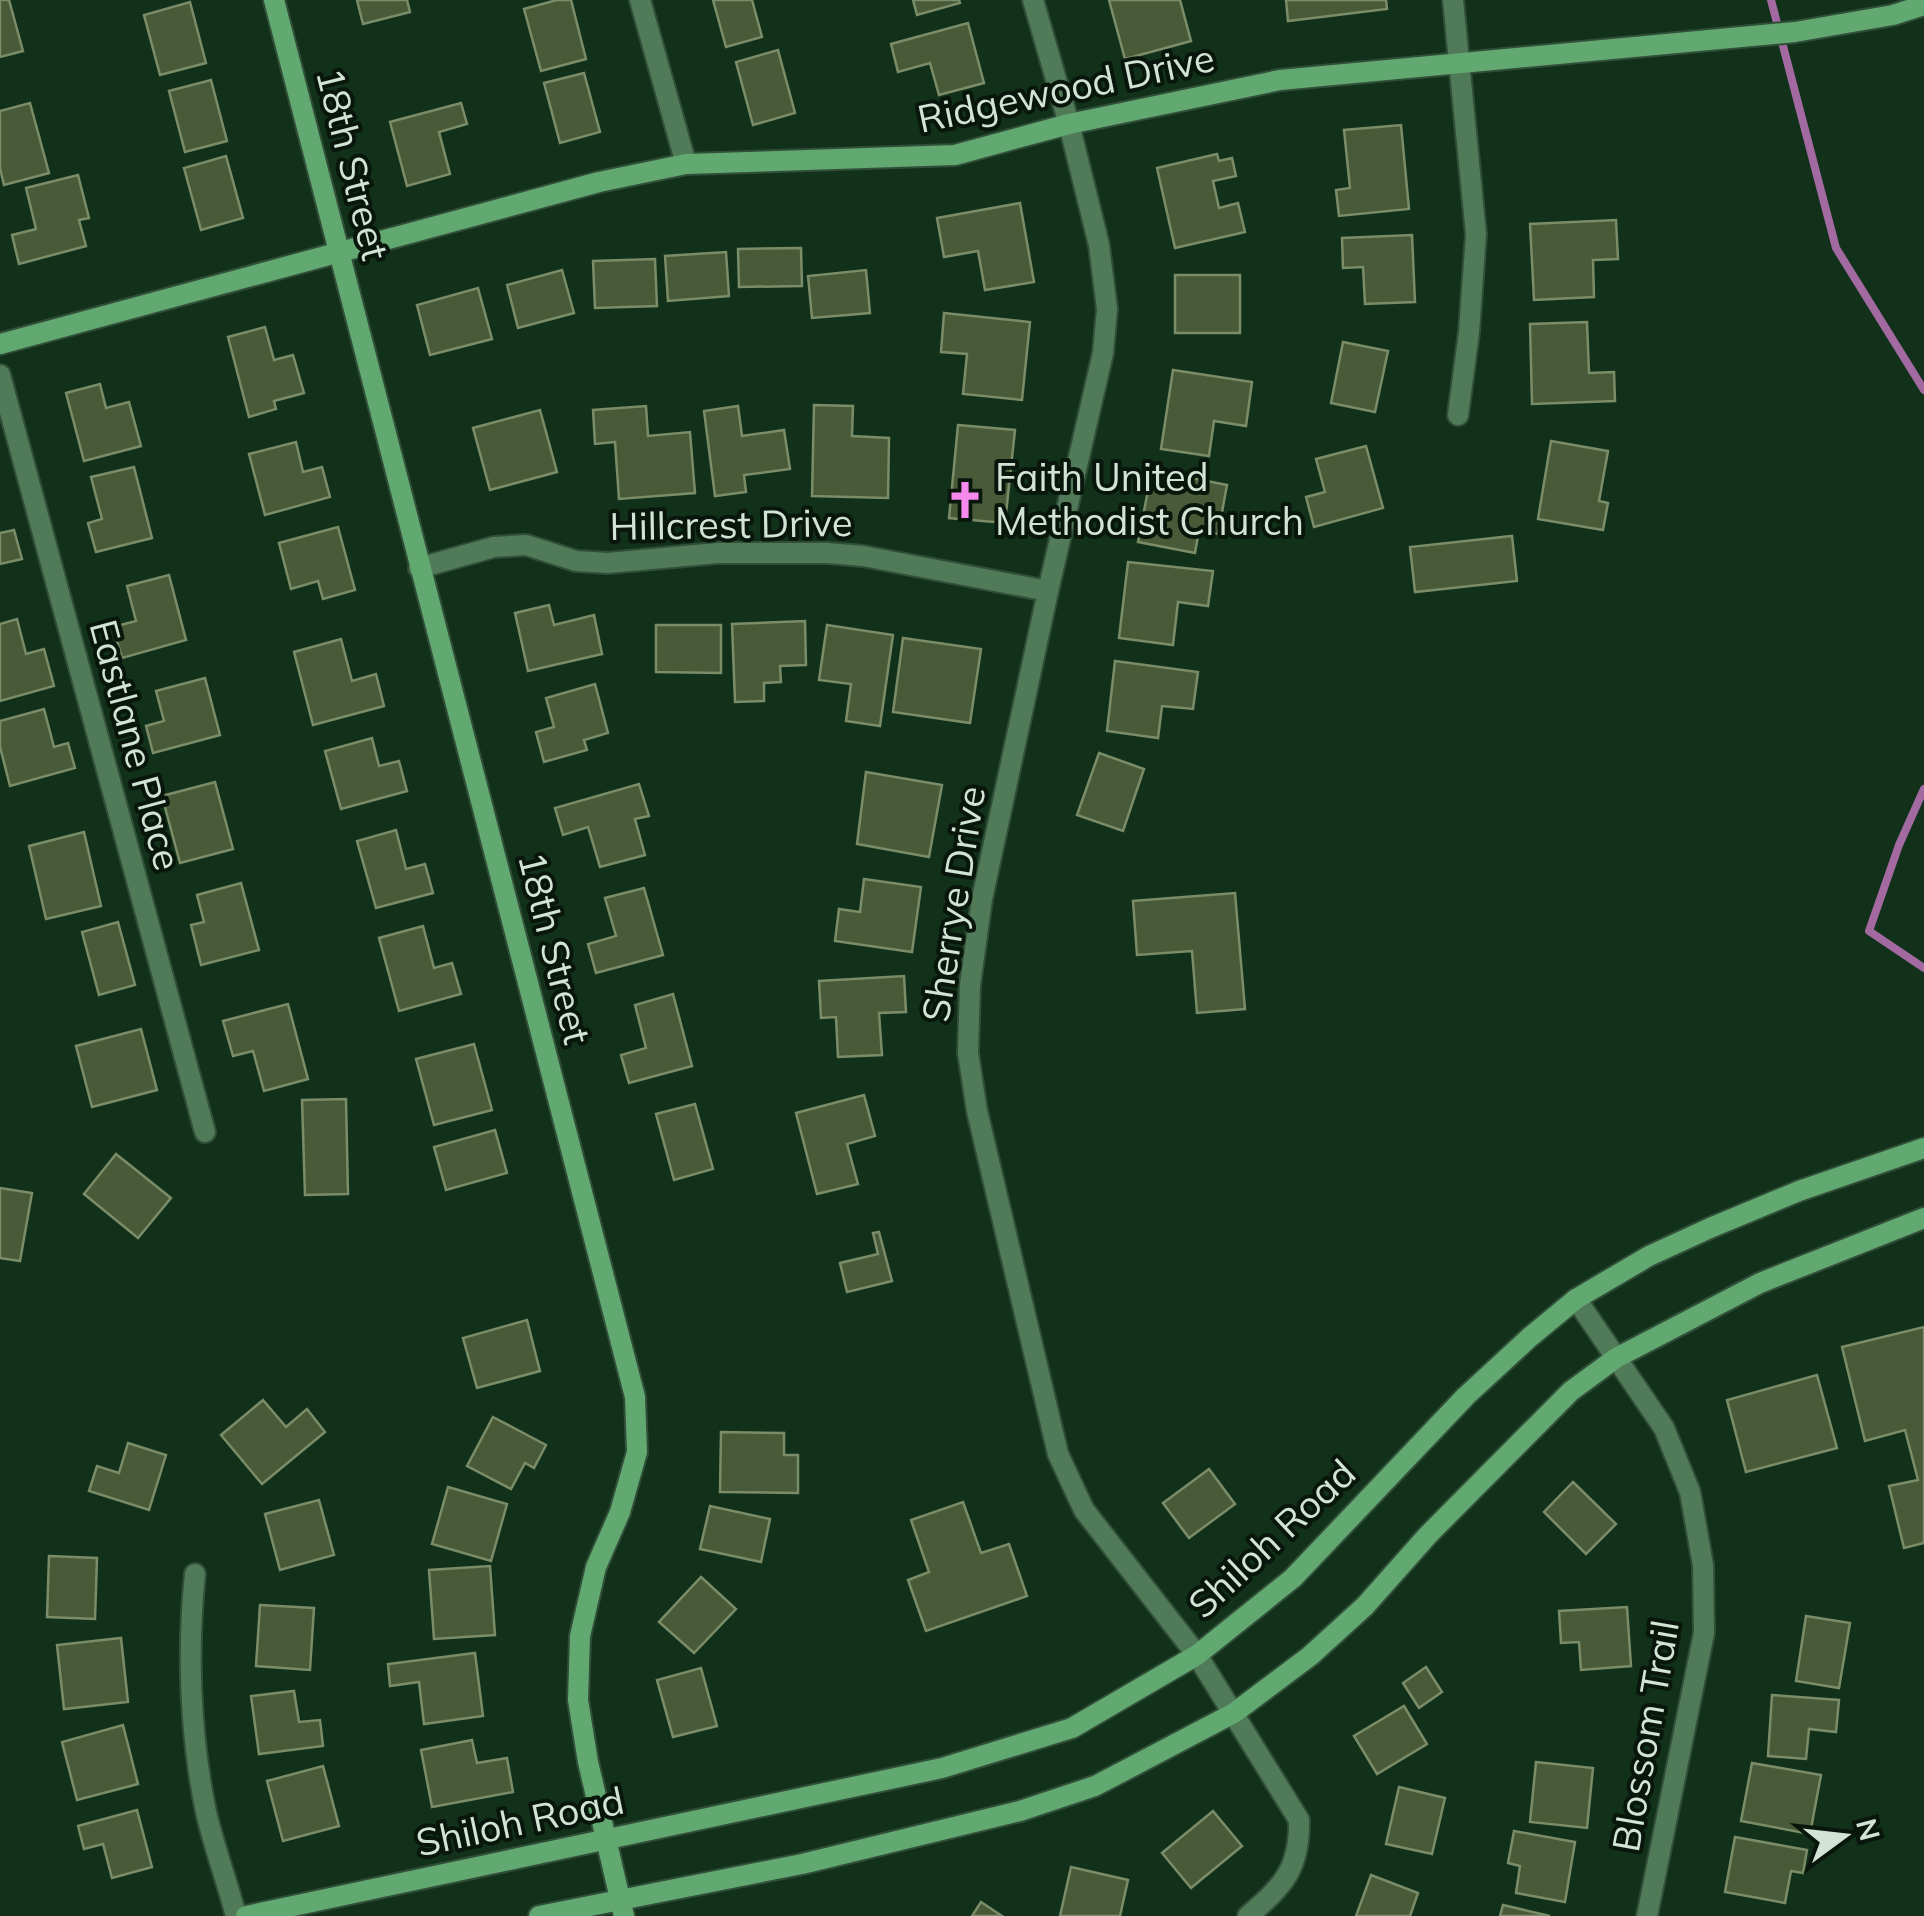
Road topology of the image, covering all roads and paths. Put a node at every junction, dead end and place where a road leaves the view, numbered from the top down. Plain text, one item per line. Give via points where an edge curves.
1 (274, 0) edge
2 (640, 0) edge
3 (1032, 0) edge
4 (1453, 0) edge
5 (1924, 5) edge
6 (1460, 61) junction
7 (1069, 124) junction
8 (686, 164) junction
9 (339, 254) junction
10 (0, 344) edge
11 (0, 375) edge
12 (1458, 415) dead end
13 (418, 568) junction
14 (1048, 591) junction
15 (205, 1132) dead end
16 (1924, 1148) edge
17 (1924, 1218) edge
18 (1576, 1300) junction
19 (1616, 1358) junction
20 (195, 1574) dead end
21 (1197, 1655) junction
22 (1234, 1713) junction
23 (608, 1840) junction
24 (622, 1908) edge
25 (236, 1916) edge
26 (246, 1916) edge
27 (539, 1916) edge
28 (1248, 1916) edge
29 (1647, 1916) edge

1 - 9 street, 18th Street
2 - 8 street
3 - 7 street, Sherrye Drive
4 - 6 street
5 - 6 street, Ridgewood Drive via 1795,32
6 - 7 street, Ridgewood Drive via 1280,80
6 - 12 street via 1476,234
7 - 8 street, Ridgewood Drive via 955,155
7 - 14 street, Sherrye Drive via 1099,245 1107,309 1103,353
8 - 9 street, Ridgewood Drive
9 - 10 street, Ridgewood Drive
9 - 13 street, 18th Street
11 - 15 street, Eastlane Place
13 - 14 street, Hillcrest Drive via 526,544 576,561 608,563 827,553
13 - 23 street, 18th Street via 634,1398 638,1452 596,1568 580,1636 578,1700
14 - 21 street, Sherrye Drive via 982,899 968,1052 1058,1454 1084,1510
16 - 18 street, Shiloh Road via 1710,1228
17 - 19 street via 1760,1283
18 - 19 street, Blossom Trail
18 - 21 street, Shiloh Road via 1466,1396 1293,1578
19 - 22 street via 1572,1391 1364,1606
19 - 29 street, Blossom Trail via 1664,1428 1690,1492 1703,1564 1704,1632
20 - 25 street via 194,1712 206,1810
21 - 22 street, Sherrye Drive
21 - 23 street, Shiloh Road via 1072,1728 1017,1746
22 - 24 street via 1095,1786 1020,1811
22 - 28 street, Sherrye Drive via 1299,1820 1300,1850 1282,1886
23 - 24 street, 18th Street
23 - 26 street, Shiloh Road
24 - 27 street

